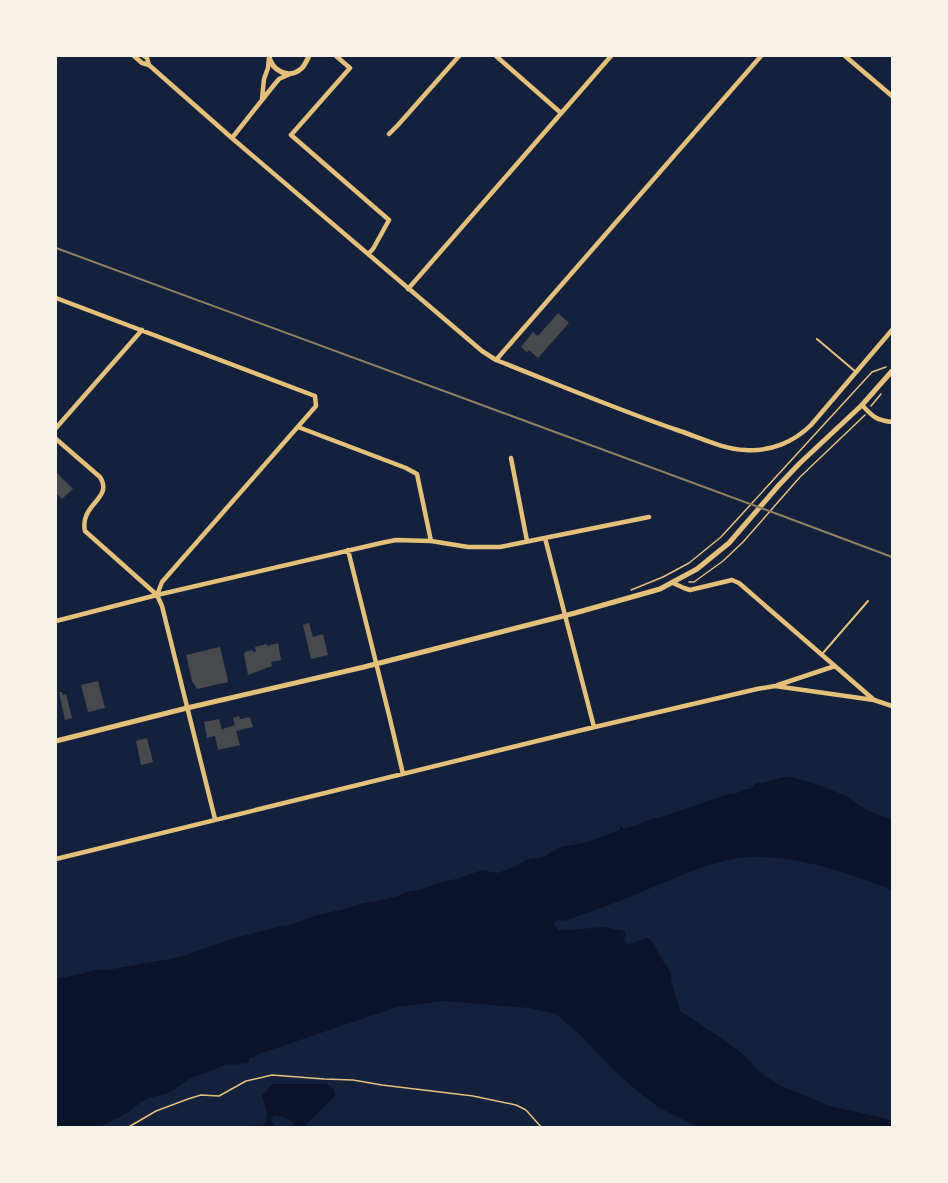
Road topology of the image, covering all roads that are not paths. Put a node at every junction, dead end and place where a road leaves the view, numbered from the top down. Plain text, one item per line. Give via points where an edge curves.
1 (134, 56) edge
2 (144, 56) edge
3 (269, 56) edge
4 (336, 56) edge
5 (459, 56) edge
6 (496, 56) edge
7 (611, 56) edge
8 (761, 56) edge
9 (845, 56) edge
10 (308, 57) edge
11 (149, 65) junction
12 (295, 72) junction
13 (892, 96) edge
14 (261, 99) junction
15 (561, 113) junction
16 (388, 134) dead end
17 (231, 138) junction
18 (368, 254) junction
19 (408, 289) junction
20 (56, 298) edge
21 (142, 330) junction
22 (892, 330) edge
23 (817, 339) dead end
24 (496, 360) junction
25 (892, 371) edge
26 (856, 372) junction
27 (862, 405) junction
28 (892, 422) edge
29 (298, 427) junction
30 (56, 428) edge
31 (56, 439) edge
32 (511, 458) dead end
33 (649, 517) dead end
34 (545, 538) junction
35 (431, 541) junction
36 (527, 542) junction
37 (348, 550) junction
38 (673, 584) junction
39 (157, 595) junction
40 (868, 600) dead end
41 (565, 615) junction
42 (56, 621) edge
43 (822, 654) junction
44 (376, 664) junction
45 (835, 666) junction
46 (775, 686) junction
47 (874, 700) junction
48 (892, 706) edge
49 (187, 708) junction
50 (594, 727) junction
51 (56, 741) edge
52 (403, 774) junction
53 (215, 819) junction
54 (56, 859) edge

1 - 11 street
2 - 11 street
3 - 12 street via 278,70
3 - 14 street
4 - 18 street via 350,68 291,135 389,220
5 - 16 street
6 - 15 street
7 - 15 street
8 - 24 street
9 - 13 street
10 - 12 street
11 - 17 street
12 - 14 street via 279,79
14 - 17 street
15 - 19 street
17 - 18 street
18 - 19 street
19 - 24 street
20 - 21 street
21 - 29 street via 315,396 316,406
21 - 30 street
22 - 26 street
23 - 26 lane
24 - 26 street via 661,424 728,447 752,450 776,446 806,430
25 - 27 street
27 - 28 street via 878,420
27 - 38 street via 786,478 729,543
29 - 35 street via 417,474
29 - 39 street via 162,582
31 - 39 street via 104,483 103,493 86,515 86,531
32 - 36 street
33 - 34 street
34 - 36 street
34 - 41 street
35 - 36 street via 468,547
35 - 37 street via 396,540
37 - 39 street
37 - 44 street
38 - 41 street
38 - 43 street via 690,590 732,580 739,583
39 - 42 street
39 - 49 street
40 - 43 lane
41 - 44 street
41 - 50 street
43 - 45 street
44 - 49 street
44 - 52 street
45 - 46 street
45 - 47 street
46 - 47 street
46 - 50 street
47 - 48 street
49 - 51 street
49 - 53 street
50 - 52 street
52 - 53 street
53 - 54 street

